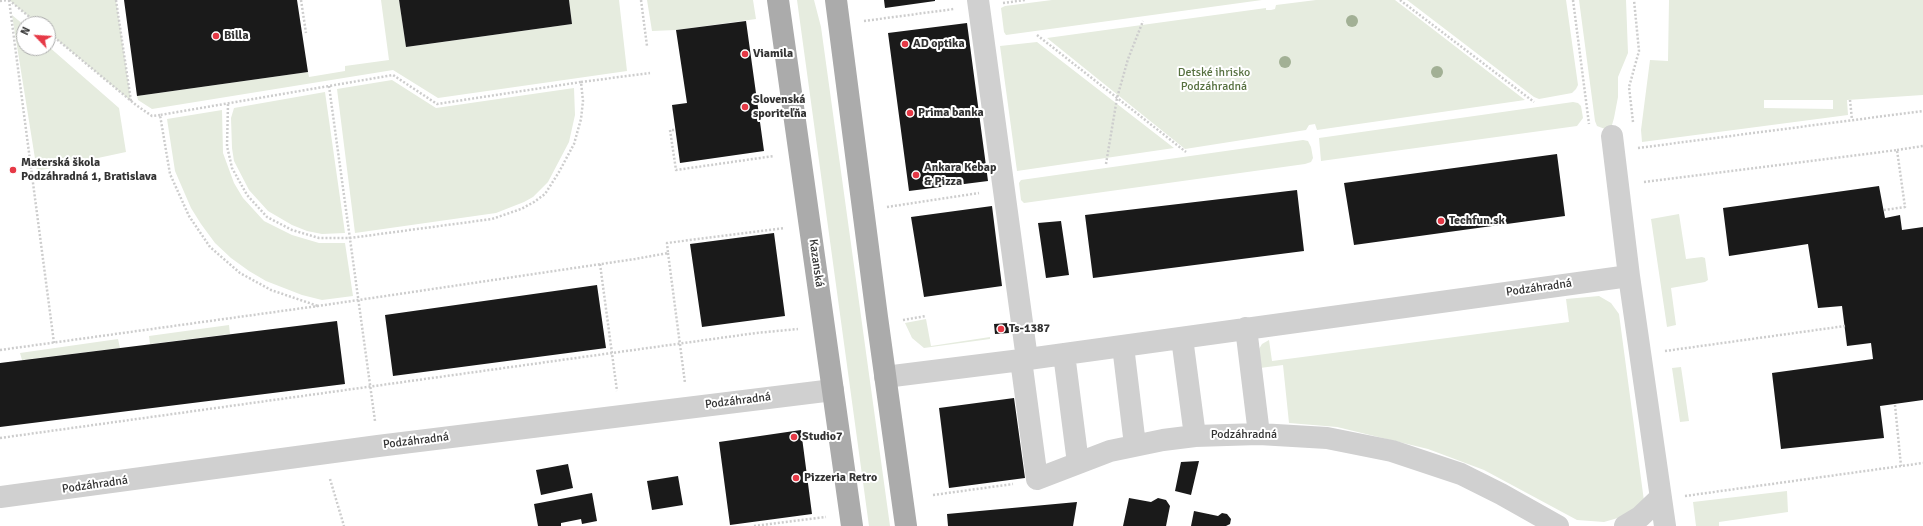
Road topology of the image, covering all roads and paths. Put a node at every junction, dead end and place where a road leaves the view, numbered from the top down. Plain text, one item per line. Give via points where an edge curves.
1 (8, 0) edge
2 (116, 0) edge
3 (301, 0) edge
4 (641, 0) edge
5 (778, 0) edge
6 (836, 0) edge
7 (1025, 0) edge
8 (1400, 0) edge
9 (1573, 0) edge
10 (1634, 0) edge
11 (0, 1) edge
12 (1016, 1) edge
13 (978, 3) edge
14 (28, 16) edge
15 (862, 21) dead end
16 (1143, 21) dead end
17 (306, 33) dead end
18 (1037, 35) dead end
19 (56, 39) edge
20 (647, 46) dead end
21 (16, 53) edge
22 (16, 56) edge
23 (650, 73) dead end
24 (581, 82) junction
25 (329, 86) junction
26 (1117, 98) junction
27 (1850, 100) dead end
28 (131, 101) junction
29 (1534, 102) dead end
30 (228, 104) junction
31 (1923, 111) edge
32 (160, 115) junction
33 (1852, 120) junction
34 (1590, 125) dead end
35 (1634, 126) dead end
36 (674, 130) dead end
37 (1612, 136) dead end
38 (1635, 141) dead end
39 (1923, 146) edge
40 (1897, 150) junction
41 (1186, 152) dead end
42 (780, 155) dead end
43 (1106, 164) dead end
44 (1640, 182) dead end
45 (1004, 190) junction
46 (886, 207) dead end
47 (1884, 210) dead end
48 (790, 227) dead end
49 (350, 238) junction
50 (668, 253) junction
51 (600, 264) junction
52 (1629, 276) junction
53 (359, 300) junction
54 (318, 306) junction
55 (926, 316) dead end
56 (901, 320) dead end
57 (1845, 326) dead end
58 (803, 328) dead end
59 (1246, 328) junction
60 (1182, 338) junction
61 (54, 343) junction
62 (681, 344) junction
63 (1123, 346) junction
64 (0, 350) edge
65 (1663, 352) dead end
66 (612, 353) junction
67 (1064, 354) junction
68 (1024, 360) junction
69 (885, 377) junction
70 (371, 387) junction
71 (833, 390) junction
72 (1895, 404) dead end
73 (688, 408) junction
74 (620, 417) junction
75 (1259, 434) junction
76 (1195, 436) junction
77 (0, 438) edge
78 (1136, 445) junction
79 (378, 446) junction
80 (322, 454) junction
81 (1078, 462) junction
82 (1923, 463) edge
83 (1901, 466) junction
84 (0, 497) edge
85 (1661, 497) junction
86 (1683, 497) dead end
87 (828, 517) dead end
88 (344, 526) edge
89 (754, 526) edge
90 (852, 526) edge
91 (906, 526) edge
92 (1558, 526) edge
93 (1625, 526) edge
94 (1665, 526) edge

1 - 11 path
2 - 28 path
3 - 17 path
4 - 20 path
5 - 71 main road, Kazanská
6 - 69 main road
7 - 12 path
8 - 29 path
9 - 34 path
10 - 35 path via 1639,51 1629,87
12 - 13 path
13 - 15 path
13 - 45 street
14 - 21 path via 9,0
16 - 26 path via 1128,59
18 - 26 path
19 - 28 path
22 - 61 path
23 - 24 path
24 - 25 path via 437,104 393,75
24 - 49 path via 583,101 574,144 545,194 534,202 492,219
25 - 30 path
25 - 49 path
26 - 41 path
26 - 43 path
27 - 33 path
28 - 32 path via 152,116
30 - 32 path
30 - 49 path via 227,146 232,168 247,194 267,217 292,230 319,238
31 - 33 path
32 - 54 path via 170,174 189,216 210,247 240,273 271,290
33 - 38 path via 1636,149
36 - 42 path via 670,130 676,170
37 - 52 street
39 - 40 path
40 - 44 path
40 - 47 path via 1905,207
45 - 46 path
45 - 68 street
48 - 50 path via 667,243
49 - 53 path
50 - 51 path
50 - 62 path
51 - 53 path
51 - 66 path
52 - 59 street, Podzáhradná
52 - 85 street
53 - 54 path
53 - 70 path
54 - 61 path
55 - 56 path
57 - 65 path
58 - 62 path
59 - 60 street, Podzáhradná
59 - 75 street
60 - 63 street, Podzáhradná
60 - 76 street
61 - 64 path
62 - 66 path
62 - 73 path
63 - 67 street, Podzáhradná
63 - 78 street
66 - 70 path
66 - 74 path
67 - 68 street, Podzáhradná
67 - 81 street
68 - 69 street, Podzáhradná
68 - 81 street, Podzáhradná via 1037,479
69 - 91 main road
70 - 77 path
70 - 79 path
71 - 73 street, Podzáhradná
71 - 90 main road, Kazanská
72 - 83 path
73 - 74 street, Podzáhradná
74 - 79 street, Podzáhradná
75 - 76 street, Podzáhradná
75 - 92 street, Podzáhradná via 1327,438 1419,459 1461,474
76 - 78 street, Podzáhradná
78 - 81 street, Podzáhradná
79 - 80 street, Podzáhradná
80 - 84 street, Podzáhradná
80 - 88 path
82 - 83 path
83 - 86 path
85 - 93 street via 1640,517
85 - 94 street
87 - 89 path

